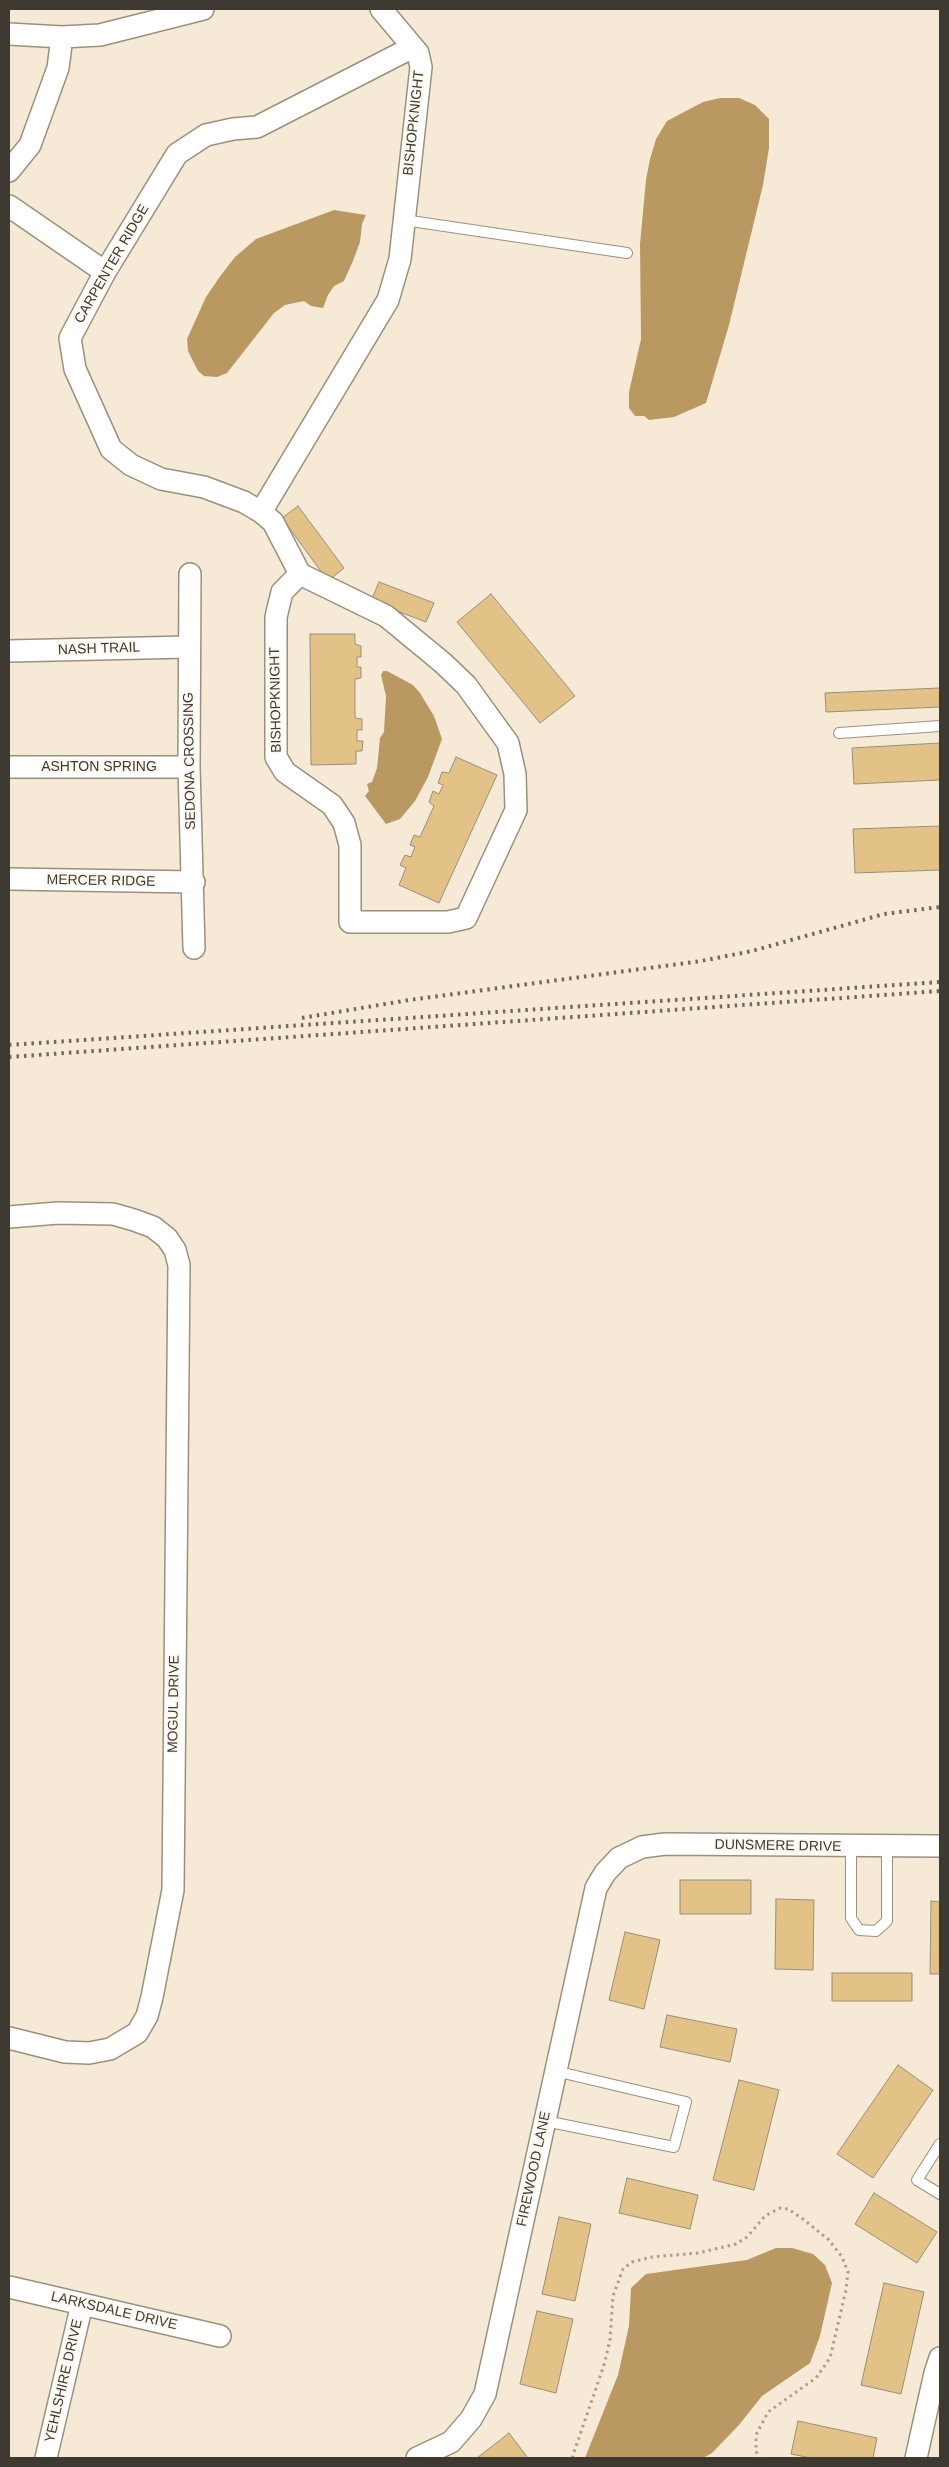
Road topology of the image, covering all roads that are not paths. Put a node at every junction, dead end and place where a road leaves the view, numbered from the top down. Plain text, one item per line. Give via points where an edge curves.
1 (203, 9) edge
2 (381, 9) edge
3 (9, 34) edge
4 (62, 37) junction
5 (413, 47) junction
6 (9, 171) edge
7 (9, 206) edge
8 (404, 220) junction
9 (627, 253) dead end
10 (104, 272) junction
11 (261, 512) junction
12 (190, 574) dead end
13 (300, 574) junction
14 (188, 647) junction
15 (9, 651) edge
16 (940, 726) edge
17 (839, 733) dead end
18 (9, 766) edge
19 (189, 767) junction
20 (9, 879) edge
21 (194, 882) junction
22 (194, 948) dead end
23 (9, 1217) edge
24 (887, 1846) junction
25 (940, 1846) edge
26 (851, 1847) junction
27 (619, 1858) joint
28 (9, 2038) edge
29 (556, 2071) junction
30 (545, 2121) junction
31 (940, 2144) edge
32 (940, 2194) edge
33 (9, 2287) edge
34 (82, 2304) junction
35 (220, 2336) dead end
36 (940, 2358) edge
37 (46, 2458) edge
38 (417, 2458) edge
39 (916, 2458) edge

1 - 4 street via 100,35
2 - 5 street, BISHOPKNIGHT
3 - 4 street
4 - 6 street via 58,68 30,145
5 - 8 street, BISHOPKNIGHT via 421,67
5 - 10 street, CARPENTER RIDGE via 257,127 206,135 192,143 177,154
7 - 10 street
8 - 9 lane
8 - 11 street, BISHOPKNIGHT via 400,260 388,300
10 - 11 street, CARPENTER RIDGE via 70,338 75,369 111,449 131,465 161,479 204,487
11 - 13 street, CARPENTER RIDGE via 273,522
12 - 14 street, SEDONA CROSSING
13 - 13 street, BISHOPKNIGHT via 282,592 276,617 276,757 285,772 332,805 344,823 350,845 350,922 448,922 466,918 516,810 515,774 508,744 466,684 386,616
14 - 15 street, NASH TRAIL
14 - 19 street, SEDONA CROSSING
16 - 17 lane
18 - 19 street, ASHTON SPRING
19 - 21 street, SEDONA CROSSING
20 - 21 street, MERCER RIDGE
21 - 22 street, SEDONA CROSSING
23 - 28 street, MOGUL DRIVE via 58,1213 113,1214 153,1227 167,1238 179,1265 173,1890 152,1997 147,2016 137,2033 110,2049 89,2053 65,2052
24 - 25 street, DUNSMERE DRIVE
24 - 26 street, DUNSMERE DRIVE
24 - 26 lane via 887,1921 876,1930 859,1930 851,1918
26 - 27 street, DUNSMERE DRIVE via 665,1844 642,1847
27 - 29 street, FIREWOOD LANE via 605,1872 596,1888
29 - 30 street, FIREWOOD LANE
29 - 30 lane via 686,2102 674,2147
30 - 38 street, FIREWOOD LANE via 485,2394 471,2419 451,2442
31 - 32 lane via 917,2180
33 - 34 street, LARKSDALE DRIVE
34 - 35 street, LARKSDALE DRIVE
34 - 37 street, YEHLSHIRE DRIVE
36 - 39 street

